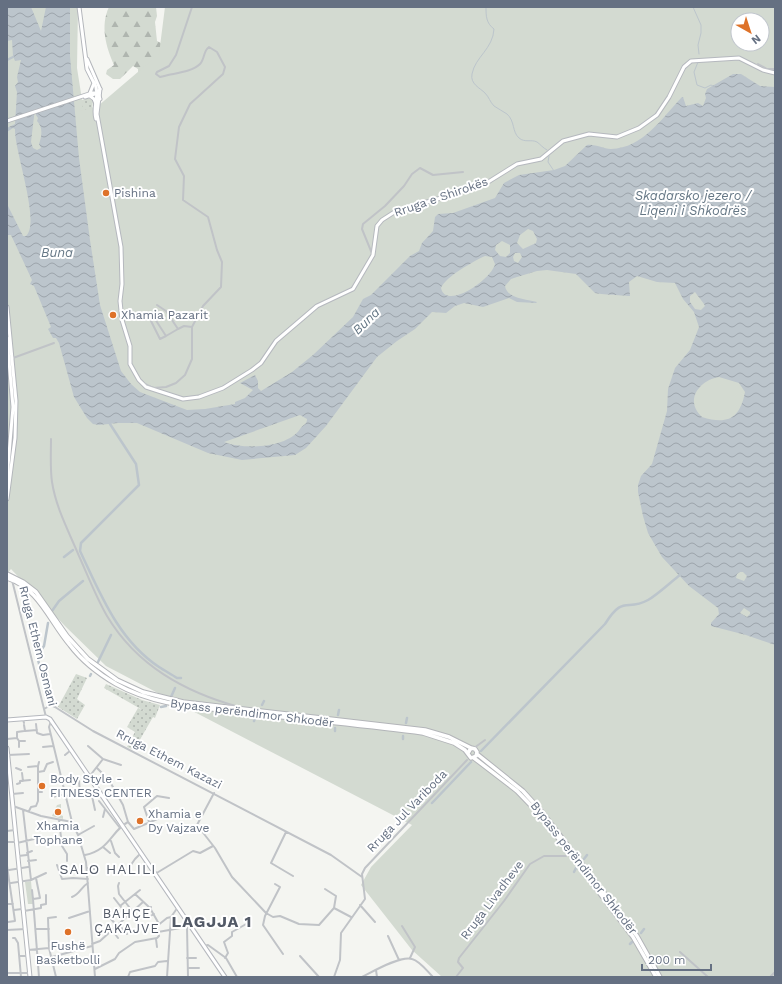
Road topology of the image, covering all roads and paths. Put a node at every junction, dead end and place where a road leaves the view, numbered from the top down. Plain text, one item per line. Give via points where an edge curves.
1 (79, 7) edge
2 (192, 7) edge
3 (86, 56) junction
4 (756, 66) junction
5 (775, 69) edge
6 (775, 73) edge
7 (93, 80) junction
8 (100, 89) junction
9 (98, 94) junction
10 (89, 95) junction
11 (100, 99) junction
12 (96, 104) junction
13 (7, 121) edge
14 (99, 124) junction
15 (463, 172) dead end
16 (373, 256) junction
17 (157, 305) dead end
18 (7, 307) edge
19 (155, 319) dead end
20 (151, 321) dead end
21 (192, 327) junction
22 (178, 329) junction
23 (166, 336) junction
24 (7, 338) edge
25 (54, 343) dead end
26 (13, 358) junction
27 (9, 366) edge
28 (142, 384) junction
29 (51, 439) dead end
30 (9, 443) edge
31 (7, 478) edge
32 (7, 499) edge
33 (7, 574) edge
34 (7, 578) edge
35 (12, 579) junction
36 (44, 709) junction
37 (247, 709) junction
38 (46, 717) junction
39 (23, 719) junction
40 (7, 720) edge
41 (51, 720) junction
42 (36, 721) junction
43 (37, 730) junction
44 (25, 731) junction
45 (50, 734) junction
46 (17, 737) junction
47 (7, 739) edge
48 (485, 740) dead end
49 (19, 741) junction
50 (25, 741) dead end
51 (20, 746) dead end
52 (54, 746) junction
53 (88, 746) dead end
54 (43, 747) dead end
55 (7, 748) edge
56 (475, 748) junction
57 (71, 750) junction
58 (477, 753) junction
59 (29, 754) dead end
60 (468, 754) junction
61 (8, 755) edge
62 (65, 755) dead end
63 (471, 758) junction
64 (103, 759) junction
65 (39, 762) dead end
66 (53, 762) dead end
67 (120, 765) dead end
68 (38, 766) junction
69 (28, 767) dead end
70 (97, 768) junction
71 (9, 769) junction
72 (21, 770) dead end
73 (38, 772) junction
74 (22, 773) dead end
75 (103, 774) dead end
76 (89, 777) junction
77 (30, 780) dead end
78 (78, 780) dead end
79 (108, 780) dead end
80 (23, 781) junction
81 (11, 784) junction
82 (7, 791) edge
83 (12, 792) junction
84 (38, 792) junction
85 (42, 792) dead end
86 (23, 793) dead end
87 (214, 793) junction
88 (66, 795) junction
89 (102, 795) junction
90 (52, 797) dead end
91 (169, 798) dead end
92 (99, 801) dead end
93 (13, 806) junction
94 (106, 806) junction
95 (23, 810) junction
96 (95, 810) dead end
97 (29, 811) junction
98 (174, 814) dead end
99 (103, 817) dead end
100 (59, 820) junction
101 (72, 822) junction
102 (128, 822) junction
103 (149, 822) junction
104 (94, 826) dead end
105 (121, 827) junction
106 (15, 830) junction
107 (7, 831) edge
108 (286, 832) junction
109 (78, 835) junction
110 (34, 839) dead end
111 (110, 841) junction
112 (7, 842) edge
113 (17, 842) junction
114 (26, 842) junction
115 (213, 846) junction
116 (103, 847) junction
117 (32, 851) dead end
118 (141, 853) junction
119 (27, 854) junction
120 (110, 854) dead end
121 (85, 855) junction
122 (18, 856) junction
123 (566, 856) dead end
124 (119, 857) dead end
125 (36, 860) dead end
126 (28, 861) junction
127 (67, 861) dead end
128 (57, 865) dead end
129 (7, 866) edge
130 (28, 867) junction
131 (20, 868) junction
132 (87, 868) junction
133 (95, 869) dead end
134 (9, 870) junction
135 (126, 872) dead end
136 (46, 873) dead end
137 (155, 874) junction
138 (293, 876) dead end
139 (362, 877) junction
140 (8, 878) edge
141 (36, 878) junction
142 (88, 879) junction
143 (31, 880) junction
144 (21, 882) junction
145 (10, 883) junction
146 (88, 883) junction
147 (119, 883) dead end
148 (275, 884) dead end
149 (43, 886) dead end
150 (39, 887) junction
151 (325, 889) dead end
152 (32, 890) dead end
153 (140, 890) dead end
154 (135, 894) junction
155 (46, 895) dead end
156 (72, 897) dead end
157 (114, 898) dead end
158 (33, 899) junction
159 (125, 902) junction
160 (143, 902) junction
161 (7, 904) edge
162 (13, 904) junction
163 (360, 905) junction
164 (120, 906) junction
165 (178, 907) junction
166 (334, 908) junction
167 (34, 909) junction
168 (14, 910) junction
169 (24, 910) junction
170 (90, 911) junction
171 (133, 912) junction
172 (154, 914) junction
173 (266, 914) junction
174 (128, 916) junction
175 (171, 916) junction
176 (56, 917) dead end
177 (351, 917) junction
178 (69, 918) dead end
179 (147, 918) dead end
180 (111, 919) dead end
181 (8, 922) dead end
182 (375, 922) dead end
183 (248, 923) dead end
184 (159, 924) junction
185 (118, 925) junction
186 (188, 926) junction
187 (402, 926) dead end
188 (26, 929) junction
189 (35, 929) junction
190 (49, 929) junction
191 (170, 929) junction
192 (7, 930) edge
193 (112, 930) junction
194 (158, 932) junction
195 (127, 934) dead end
196 (388, 936) dead end
197 (13, 938) dead end
198 (118, 938) dead end
199 (156, 939) junction
200 (92, 945) junction
201 (204, 946) junction
202 (157, 947) dead end
203 (49, 948) junction
204 (37, 949) junction
205 (28, 950) junction
206 (680, 952) dead end
207 (283, 954) dead end
208 (20, 956) junction
209 (28, 956) junction
210 (300, 956) dead end
211 (52, 957) junction
212 (187, 958) junction
213 (196, 958) dead end
214 (225, 958) junction
215 (410, 958) junction
216 (399, 960) junction
217 (168, 961) junction
218 (188, 968) junction
219 (199, 968) dead end
220 (95, 969) junction
221 (376, 970) junction
222 (775, 972) edge
223 (7, 973) edge
224 (21, 973) junction
225 (29, 975) edge
226 (21, 977) edge
227 (39, 977) edge
228 (56, 977) edge
229 (95, 977) edge
230 (128, 977) edge
231 (167, 977) edge
232 (188, 977) edge
233 (225, 977) edge
234 (237, 977) edge
235 (319, 977) edge
236 (334, 977) edge
237 (362, 977) edge
238 (377, 977) edge
239 (434, 977) edge
240 (456, 977) edge
241 (656, 977) edge
242 (660, 977) edge
243 (708, 977) edge
244 (770, 977) edge

1 - 3 main road
2 - 21 street via 176,55 171,64 156,74 160,77 194,68 209,47 217,52 225,68 223,74 190,104 177,136 175,159 184,176 183,200 208,217 222,262 220,290 203,306
3 - 7 main road via 87,69
3 - 8 main road
4 - 5 street via 758,64 767,69
4 - 6 main road, Rruga e Shirokës
4 - 16 main road, Rruga e Shirokës via 739,58 700,59 686,64 662,107 642,127 616,137 589,134 563,141 541,159 517,164 485,184 459,189 441,198 400,210 382,220 377,226
7 - 9 main road
7 - 10 main road via 94,87
8 - 9 main road
8 - 11 main road
9 - 10 main road
9 - 11 main road
9 - 12 main road
10 - 12 main road
10 - 13 main road
11 - 14 main road via 97,112
12 - 14 main road via 95,114
14 - 28 main road via 121,247 122,319 130,346 130,364
15 - 16 street via 433,175 420,168 414,171 385,206 363,224 362,229
16 - 28 main road, Rruga e Shirokës via 353,289 317,306 276,341 256,367 225,387 199,397 183,399 151,390
17 - 22 street via 166,311
18 - 26 main road
19 - 23 street
20 - 23 street via 160,339
21 - 22 street via 184,326
21 - 28 street via 192,359 185,375 166,387 153,388
22 - 23 street
24 - 27 main road
25 - 26 street
26 - 32 main road via 16,425
27 - 30 main road via 13,398
29 - 37 street via 51,468 57,503 95,593 114,626 136,653 170,679 197,694
30 - 31 main road
33 - 35 highway
34 - 35 highway, Bypass perëndimor Shkodër
35 - 36 street, Rruga Ethem Osmani
35 - 37 highway, Bypass perëndimor Shkodër via 23,582 36,592 80,652 123,683 172,701
35 - 60 highway, Bypass perëndimor Shkodër via 32,593 65,639 86,662 115,683 140,695 181,705 423,733 449,740
36 - 38 street, Rruga Ethem Osmani
36 - 87 street, Rruga Ethem Kazazi via 51,705 56,707 93,730
37 - 56 highway, Bypass perëndimor Shkodër via 425,730 449,736
38 - 41 main road
38 - 42 main road
39 - 40 main road
39 - 42 main road
39 - 44 street
41 - 45 street
41 - 57 main road
42 - 43 street
43 - 44 street
43 - 45 street via 37,733 43,735
44 - 46 street via 18,732
45 - 52 street
46 - 47 street
46 - 49 street
48 - 56 street
49 - 50 street
49 - 51 street
52 - 54 street
52 - 88 street
53 - 64 street
55 - 61 main road
56 - 58 highway, Bypass perëndimor Shkodër
56 - 60 highway
57 - 62 street
57 - 76 main road
58 - 63 highway
58 - 242 highway, Bypass perëndimor Shkodër via 518,787 542,812 637,936
59 - 61 street
60 - 63 highway, Bypass perëndimor Shkodër
61 - 71 main road
63 - 139 street, Rruga Jul Variboda via 365,868
63 - 241 highway, Bypass perëndimor Shkodër via 517,791 543,818 633,937
64 - 67 street
64 - 70 street
65 - 68 street
66 - 73 street via 47,764 44,771
68 - 69 street
68 - 73 street
70 - 75 street
70 - 76 street
71 - 72 street
71 - 81 main road
73 - 84 street
74 - 80 street
76 - 89 main road
77 - 80 street
78 - 88 street via 80,793
79 - 102 street via 123,805
80 - 81 street
81 - 83 main road
82 - 83 street
83 - 86 street
83 - 93 main road
84 - 85 street
84 - 97 street via 36,806
87 - 108 street, Rruga Ethem Kazazi
87 - 115 street via 197,824
88 - 90 street
88 - 101 street
89 - 94 main road
89 - 96 street via 92,796
91 - 103 street via 157,796 144,807
92 - 94 street
93 - 95 street
93 - 106 main road
94 - 99 street
94 - 105 main road
95 - 97 street
95 - 114 street
97 - 100 street
98 - 103 street
100 - 101 street
100 - 127 street via 59,833
101 - 109 street
102 - 103 street via 134,830
102 - 105 street
104 - 109 street
105 - 111 street
105 - 118 main road
106 - 107 street
106 - 113 main road
108 - 138 street via 271,863
108 - 139 street, Rruga Ethem Kazazi via 331,855
109 - 121 street
110 - 114 street
111 - 116 street
111 - 124 street
112 - 113 street
113 - 114 street
113 - 122 main road
114 - 119 street
115 - 137 street via 199,853 193,851
115 - 173 street via 231,876
116 - 120 street
116 - 121 street
117 - 119 street
118 - 135 street
118 - 137 main road
119 - 122 street
119 - 126 street
121 - 132 street
122 - 131 main road
123 - 240 street, Rruga Livadheve via 544,856 530,864 459,958 458,962 463,968
125 - 126 street
126 - 130 street
128 - 142 street via 62,879
129 - 134 street
130 - 131 street
130 - 143 street
131 - 134 street
131 - 144 main road
132 - 133 street
132 - 142 street
134 - 140 street
136 - 141 street
137 - 165 main road
139 - 163 street via 365,896
140 - 145 street
141 - 143 street
141 - 150 street
142 - 146 street
143 - 144 street
144 - 145 street
144 - 169 main road
145 - 162 street
146 - 156 street
146 - 170 street
147 - 159 street via 118,889
148 - 173 street via 280,887
149 - 150 street
150 - 158 street via 40,898
151 - 166 street via 336,896
152 - 158 street
153 - 154 street
154 - 159 street
154 - 160 street
155 - 167 street via 46,904
157 - 164 street
158 - 167 street
159 - 164 street
159 - 171 street
160 - 171 street
160 - 172 street via 151,907
161 - 162 street
162 - 168 street
163 - 177 street
163 - 182 street
164 - 174 street
165 - 175 street
165 - 186 main road
166 - 173 street via 319,925 296,923 280,916
166 - 177 street
167 - 169 street
167 - 189 street
168 - 169 street
168 - 181 street via 15,921
169 - 188 main road
170 - 178 street
170 - 200 street
171 - 174 street
172 - 179 street
172 - 184 street
173 - 207 street via 264,928
174 - 185 street
175 - 184 street
175 - 191 street
176 - 190 street via 48,918
177 - 236 street via 341,933 340,960
180 - 185 street
183 - 214 street via 232,932 232,936 224,942 228,953
184 - 194 street via 156,928
185 - 193 street
185 - 195 street
186 - 191 street
186 - 201 main road
186 - 212 street
187 - 215 street via 415,946
188 - 192 street
188 - 205 main road
189 - 190 street
189 - 204 street
190 - 203 street
191 - 194 street
191 - 217 street
193 - 198 street
193 - 200 street
194 - 199 street via 159,936
196 - 216 street
197 - 208 street via 16,938 18,943
199 - 202 street
199 - 220 street via 135,942 115,959
200 - 211 street
200 - 220 street
201 - 214 street via 208,945
201 - 233 main road
203 - 204 street
203 - 211 street
204 - 205 street
204 - 227 street
205 - 209 main road
206 - 243 street
208 - 209 street
208 - 224 street via 18,958
209 - 225 main road
210 - 235 street
211 - 228 street
212 - 213 street
212 - 218 street
214 - 234 street
215 - 216 street
215 - 239 street
216 - 221 street
217 - 230 street via 130,972
217 - 231 street
218 - 219 street
218 - 232 street
220 - 229 street
221 - 237 street
221 - 238 street
222 - 244 street
223 - 224 street
224 - 225 street
224 - 226 street

